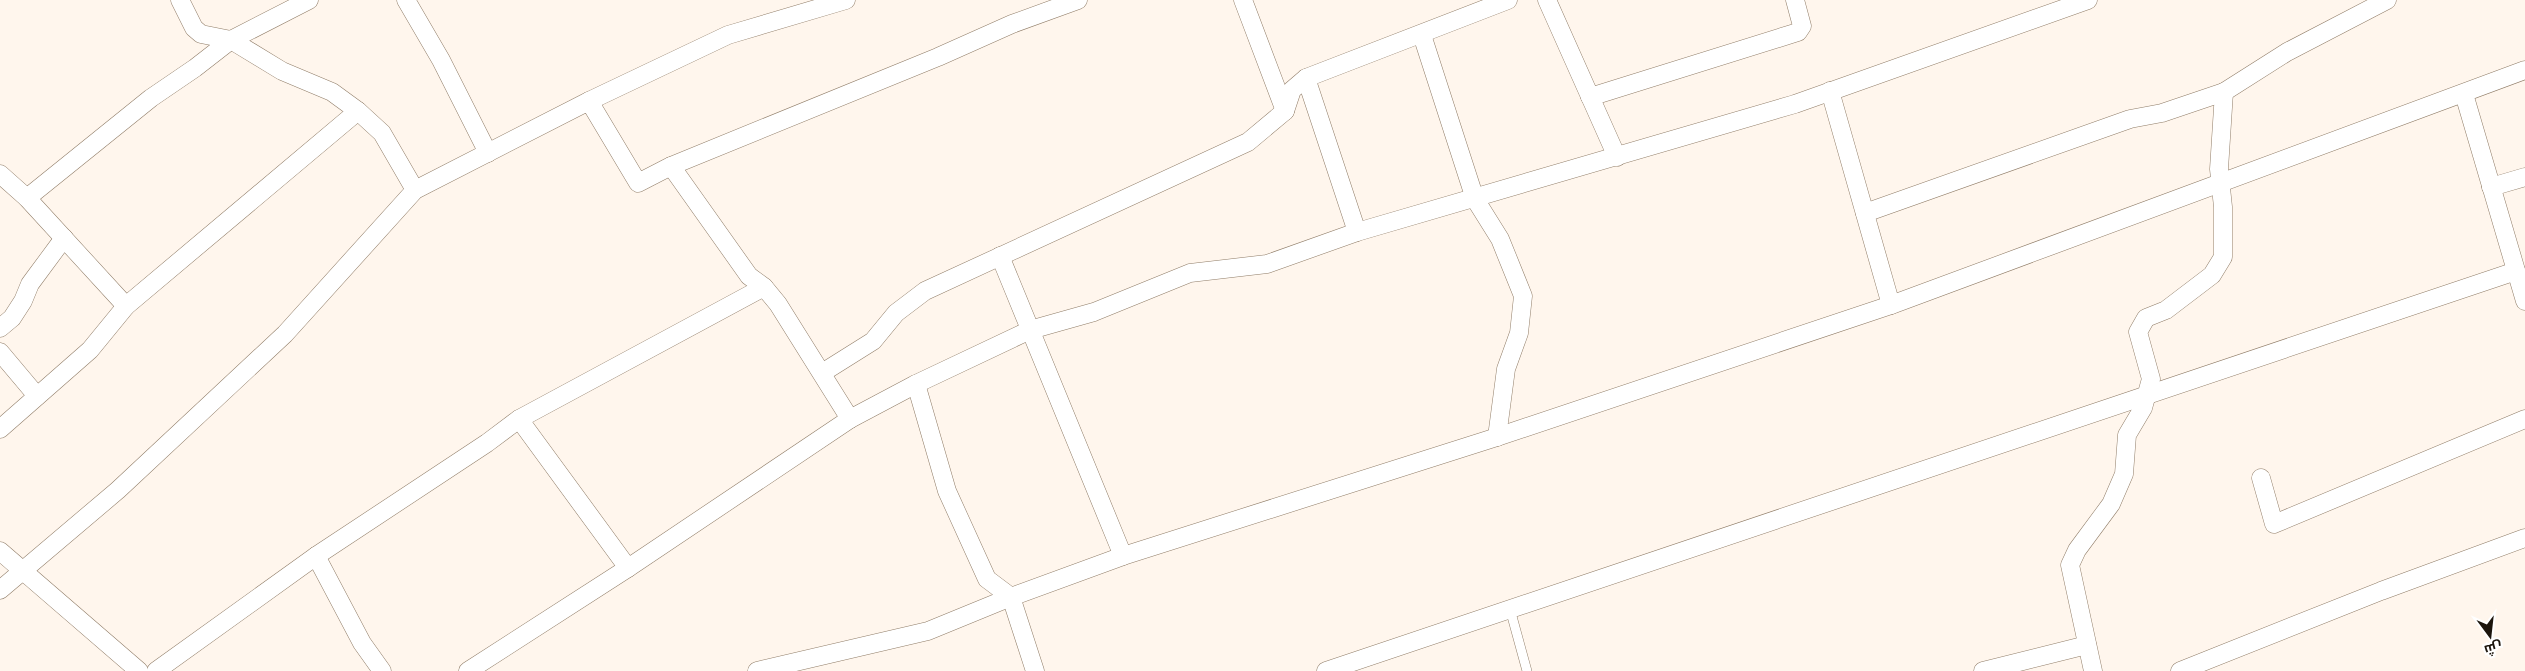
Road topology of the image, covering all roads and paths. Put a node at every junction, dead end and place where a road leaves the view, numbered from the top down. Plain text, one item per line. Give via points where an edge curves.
1 (180, 0) edge
2 (309, 0) edge
3 (406, 0) edge
4 (846, 0) edge
5 (1078, 0) edge
6 (1243, 0) edge
7 (1508, 0) edge
8 (1546, 0) edge
9 (1795, 0) edge
10 (2088, 0) edge
11 (2387, 0) edge
12 (1422, 35) junction
13 (231, 40) junction
14 (2525, 70) edge
15 (1306, 78) junction
16 (1830, 91) junction
17 (2224, 92) junction
18 (2464, 94) junction
19 (1590, 97) junction
20 (589, 101) junction
21 (358, 111) junction
22 (1285, 112) junction
23 (488, 153) junction
24 (1617, 157) junction
25 (672, 166) junction
26 (0, 174) edge
27 (2525, 177) edge
28 (2220, 182) junction
29 (2491, 187) junction
30 (415, 190) junction
31 (27, 198) junction
32 (1475, 199) junction
33 (1864, 212) junction
34 (1357, 232) junction
35 (64, 238) junction
36 (1000, 256) junction
37 (764, 286) junction
38 (2522, 286) edge
39 (1891, 304) junction
40 (126, 306) junction
41 (0, 328) edge
42 (1030, 330) junction
43 (0, 352) edge
44 (822, 373) junction
45 (916, 384) junction
46 (2147, 395) junction
47 (37, 396) junction
48 (519, 419) junction
49 (850, 419) junction
50 (2525, 419) edge
51 (0, 429) edge
52 (1497, 437) junction
53 (2261, 478) dead end
54 (2525, 538) edge
55 (0, 552) edge
56 (316, 556) junction
57 (1123, 556) junction
58 (628, 568) junction
59 (21, 571) junction
60 (0, 590) edge
61 (1011, 596) junction
62 (1510, 609) junction
63 (2087, 645) junction
64 (129, 668) edge
65 (156, 671) edge
66 (382, 671) edge
67 (468, 671) edge
68 (757, 671) edge
69 (1035, 671) edge
70 (1326, 671) edge
71 (1527, 671) edge
72 (1983, 671) edge
73 (2093, 671) edge
74 (2180, 671) edge

1 - 13 street via 194,28 201,34
2 - 13 street
3 - 23 street via 441,60
4 - 20 street via 728,36
5 - 25 street via 1012,24
6 - 22 street
7 - 12 street
8 - 19 street
9 - 19 street via 1802,26 1798,32
10 - 16 street
11 - 17 street via 2287,52
12 - 15 street
12 - 32 street
13 - 21 street via 282,71 332,92
13 - 31 street via 151,98
14 - 18 street
15 - 22 street via 1292,90
15 - 34 street
16 - 24 street
16 - 33 street
17 - 28 street
17 - 33 street via 2162,113 2130,119
18 - 28 street
18 - 29 street
19 - 24 street
20 - 23 street
20 - 25 street via 638,184
21 - 30 street via 382,133
21 - 40 street
22 - 36 street via 1248,142
23 - 30 street
24 - 32 street
25 - 37 street via 749,276
26 - 31 street
27 - 29 street
28 - 39 street
28 - 46 street via 2223,257 2212,275 2166,310 2146,318 2138,332 2151,379
29 - 38 street
30 - 59 street via 285,334 118,490
31 - 35 street
32 - 34 street
32 - 52 street via 1500,238 1523,296 1519,333 1506,369
33 - 39 street
34 - 42 street via 1267,264 1190,273 1094,312
35 - 40 street
35 - 41 street via 30,284 12,318
36 - 42 street
36 - 44 street via 925,291 896,313 873,341
37 - 44 street
37 - 48 street
38 - 46 street
39 - 52 street
40 - 47 street via 90,350
42 - 45 street
42 - 57 street
43 - 47 street
44 - 49 street
45 - 49 street
45 - 61 street via 947,491 987,579
46 - 62 street
46 - 63 street via 2127,435 2124,474 2111,504 2077,550 2070,566
47 - 51 street
48 - 56 street
48 - 58 street
49 - 58 street
50 - 53 street via 2274,524
52 - 57 street
54 - 74 street
55 - 59 street
56 - 65 street
56 - 66 street via 362,643
57 - 61 street
58 - 67 street
59 - 60 street
59 - 64 street
61 - 68 street via 928,631
61 - 69 street
62 - 70 street
62 - 71 lane
63 - 72 street
63 - 73 street

